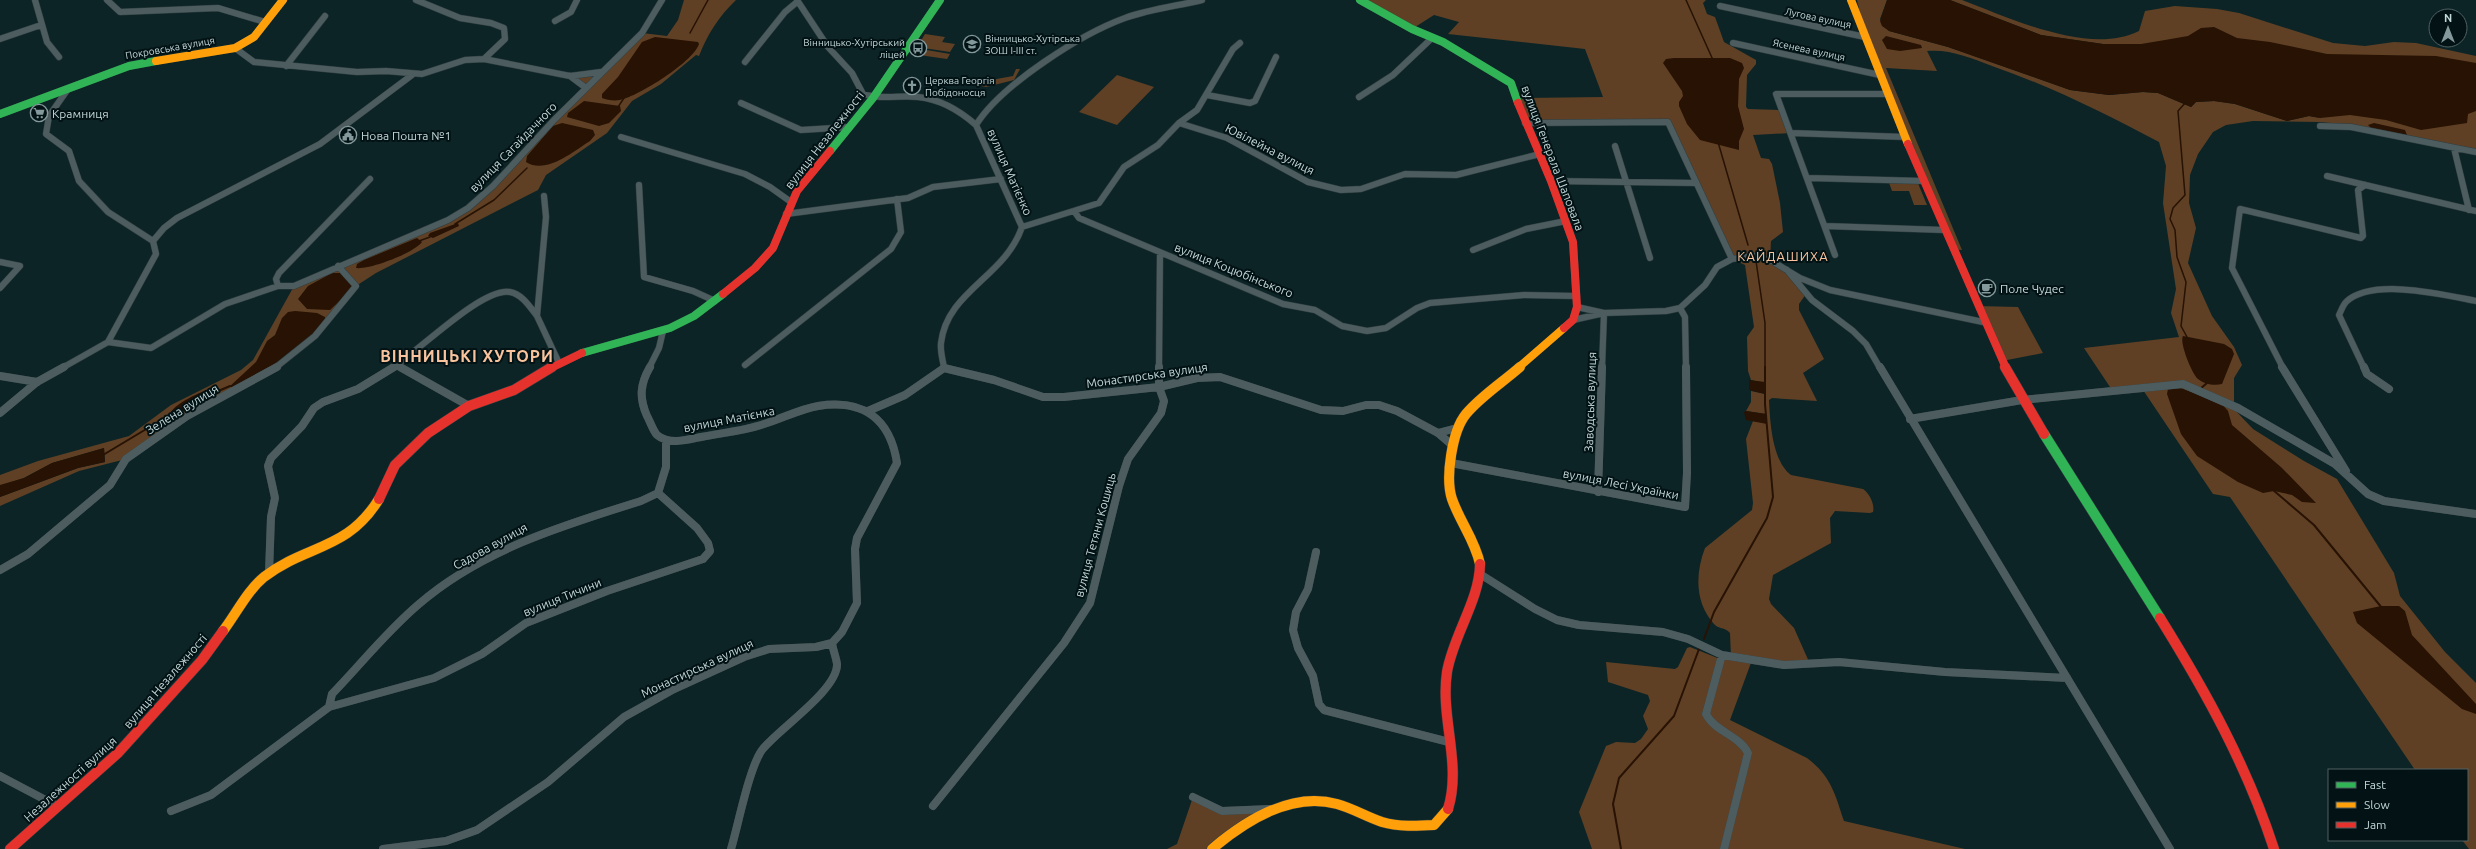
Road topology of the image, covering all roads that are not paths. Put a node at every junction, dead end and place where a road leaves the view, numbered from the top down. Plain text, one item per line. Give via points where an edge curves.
1 (35, 0) edge
2 (107, 0) edge
3 (283, 0) edge
4 (416, 0) edge
5 (577, 0) edge
6 (662, 0) edge
7 (940, 0) edge
8 (1202, 0) edge
9 (1360, 0) edge
10 (1851, 0) edge
11 (797, 1) edge
12 (1720, 6) dead end
13 (325, 16) dead end
14 (555, 21) dead end
15 (266, 22) junction
16 (41, 25) junction
17 (1865, 37) junction
18 (1432, 38) junction
19 (0, 39) edge
20 (1733, 42) dead end
21 (1240, 43) dead end
22 (235, 48) junction
23 (59, 57) dead end
24 (1276, 57) dead end
25 (484, 59) junction
26 (745, 62) dead end
27 (286, 66) junction
28 (601, 72) junction
29 (412, 75) junction
30 (1880, 75) junction
31 (570, 76) junction
32 (73, 86) junction
33 (586, 88) junction
34 (881, 91) dead end
35 (1888, 94) junction
36 (1207, 95) junction
37 (1359, 97) dead end
38 (873, 98) junction
39 (741, 103) dead end
40 (982, 113) junction
41 (0, 114) edge
42 (964, 115) junction
43 (1525, 123) junction
44 (1179, 124) junction
45 (976, 125) junction
46 (2320, 126) dead end
47 (850, 127) junction
48 (1791, 134) junction
49 (621, 137) dead end
50 (1905, 137) junction
51 (1615, 146) dead end
52 (2454, 148) junction
53 (2476, 152) edge
54 (1540, 154) junction
55 (2327, 176) dead end
56 (1808, 178) junction
57 (370, 179) dead end
58 (1001, 179) junction
59 (1551, 181) junction
60 (1924, 181) junction
61 (1625, 183) junction
62 (1696, 184) junction
63 (639, 185) dead end
64 (2365, 185) junction
65 (544, 196) dead end
66 (897, 199) junction
67 (791, 202) junction
68 (2473, 210) edge
69 (1074, 211) junction
70 (786, 214) junction
71 (1566, 221) junction
72 (1825, 226) junction
73 (1022, 227) junction
74 (1944, 230) junction
75 (152, 241) junction
76 (1473, 250) dead end
77 (1160, 253) junction
78 (1836, 255) dead end
79 (1650, 258) dead end
80 (1732, 259) junction
81 (0, 262) edge
82 (338, 266) junction
83 (1787, 270) junction
84 (278, 286) junction
85 (0, 288) edge
86 (1576, 296) junction
87 (2476, 301) edge
88 (715, 302) junction
89 (1576, 307) junction
90 (1680, 308) junction
91 (1604, 313) junction
92 (537, 316) junction
93 (1573, 320) junction
94 (1983, 322) junction
95 (663, 331) junction
96 (108, 342) junction
97 (560, 363) junction
98 (397, 365) junction
99 (745, 365) dead end
100 (944, 368) junction
101 (0, 376) edge
102 (37, 382) junction
103 (1159, 387) junction
104 (2389, 389) dead end
105 (2022, 400) junction
106 (469, 406) junction
107 (868, 411) junction
108 (0, 413) edge
109 (1910, 419) junction
110 (1457, 428) junction
111 (1438, 433) junction
112 (666, 440) junction
113 (1452, 445) junction
114 (1451, 463) junction
115 (2346, 472) junction
116 (1598, 492) junction
117 (658, 493) junction
118 (2476, 514) edge
119 (1316, 552) dead end
120 (0, 570) edge
121 (269, 573) junction
122 (1480, 574) junction
123 (832, 643) junction
124 (1722, 655) junction
125 (2067, 678) junction
126 (329, 708) junction
127 (1448, 742) junction
128 (0, 776) edge
129 (1193, 797) dead end
130 (57, 806) junction
131 (934, 806) dead end
132 (1274, 809) junction
133 (171, 811) dead end
134 (10, 849) edge
135 (383, 849) edge
136 (732, 849) edge
137 (1212, 849) edge
138 (1724, 849) edge
139 (2170, 849) edge
140 (2274, 849) edge

1 - 16 street
2 - 15 street via 120,12 212,8
3 - 15 street, Покровська вулиця
4 - 25 street via 430,3 461,18 492,23 504,28 505,39
5 - 14 street via 571,12
6 - 28 street, вулиця Сагайдачного via 642,33
7 - 38 street, вулиця Незалежності
8 - 40 street, вулиця Матієнко via 1160,8 1100,28 1001,94
9 - 18 street, вулиця Генерала Шаповала
10 - 17 street
11 - 26 street
11 - 38 street via 828,47 852,73 863,94
12 - 17 street, Лугова вулиця
13 - 27 street
15 - 22 street, Покровська вулиця via 254,37
16 - 19 street
16 - 23 street via 47,42
17 - 30 street
18 - 37 street via 1393,75
18 - 43 street, вулиця Генерала Шаповала via 1510,82
20 - 30 street, Ясенева вулиця
21 - 36 street via 1233,49
22 - 27 street via 254,62
22 - 32 street, Покровська вулиця via 134,65
24 - 36 street via 1255,101 1250,103
25 - 29 street via 465,60
25 - 31 street
27 - 29 street via 357,72 386,71
28 - 31 street
28 - 33 street, вулиця Сагайдачного
29 - 75 street via 320,144 177,218
30 - 35 street
31 - 33 street
32 - 41 street, Покровська вулиця
32 - 75 street via 53,108 45,130 46,134 69,151 80,181 108,212
33 - 82 street, вулиця Сагайдачного via 493,186 468,208 448,220
34 - 38 street, Незалежності вулиця
35 - 48 street via 1777,92
35 - 50 street
36 - 44 street via 1197,110
38 - 42 street, вулиця Матієнко via 919,97 934,100
38 - 47 street, Незалежності вулиця
39 - 47 street via 801,130
40 - 42 street
40 - 45 street, вулиця Матієнко
42 - 45 street, вулиця Матієнко
43 - 54 street, вулиця Генерала Шаповала
43 - 62 street via 1668,122
44 - 54 street, Ювілейна вулиця via 1227,138 1308,182 1341,190 1361,190 1405,174 1450,175 1471,172
44 - 69 street via 1158,145 1124,167 1099,203
45 - 58 street, вулиця Матієнко
46 - 52 street via 2351,127
47 - 67 street, Незалежності вулиця via 800,186
48 - 50 street
48 - 56 street
49 - 67 street via 746,174 770,186
50 - 60 street
51 - 61 street
52 - 53 street
52 - 68 street
54 - 59 street, вулиця Генерала Шаповала
55 - 64 street
56 - 60 street
56 - 72 street
57 - 84 street via 279,273 276,279
58 - 66 street via 933,187 911,197
58 - 73 street, вулиця Матієнко
59 - 61 street
59 - 71 street, вулиця Генерала Шаповала
60 - 74 street
61 - 62 street
61 - 79 street
62 - 80 street
63 - 88 street via 644,278 693,291
64 - 68 street
64 - 115 street via 2358,190 2363,236 2361,238 2240,209 2232,268 2284,370
65 - 92 street via 546,217
66 - 70 street
66 - 99 street via 901,232 891,249
67 - 70 street, Незалежності вулиця
69 - 73 street via 1040,224
69 - 77 street, вулиця Коцюбінського via 1080,218
70 - 88 street, Незалежності вулиця via 770,252
71 - 76 street via 1526,229
71 - 86 street, вулиця Генерала Шаповала via 1574,248
72 - 74 street
72 - 78 street
73 - 100 street, вулиця Матієнко via 1016,244 1002,261 959,300 951,312 940,344
74 - 94 street
75 - 96 street via 156,250 153,263 138,284
77 - 86 street, вулиця Коцюбінського via 1283,304 1326,314 1330,320 1363,331 1390,326 1422,305 1430,303 1524,295
77 - 103 street, вулиця Тетяни Кошиць
80 - 83 street via 1748,256 1762,258
80 - 90 street via 1717,267 1705,285
81 - 85 street via 20,266
82 - 84 street, вулиця Сагайдачного via 294,286
82 - 120 street, Зелена вулиця via 356,286 304,347 270,370 187,416 126,459 110,485 28,554
83 - 94 street via 1809,282 1842,293
83 - 109 street via 1815,302 1866,344
84 - 96 street, вулиця Сагайдачного via 225,304 151,348
86 - 89 street, вулиця Генерала Шаповала
87 - 104 street via 2416,290 2389,290 2368,292 2347,300 2340,306 2339,315 2367,374
88 - 95 street, Незалежності вулиця
89 - 91 street
89 - 93 street, вулиця Генерала Шаповала
90 - 91 street via 1666,311
90 - 116 street, вулиця Лесі Українки via 1685,317 1685,506 1677,507
91 - 93 street
91 - 116 street, Заводська вулиця
92 - 97 street
92 - 98 street via 523,297 516,293 504,291 490,295
93 - 110 street via 1477,403
94 - 105 street
95 - 97 street, Незалежності вулиця via 602,345
95 - 112 street via 660,345 642,382 641,397 656,434
96 - 102 street
97 - 106 street, Незалежності вулиця via 514,390
98 - 106 street
98 - 121 street via 358,389 314,408 302,426 271,458 268,466 275,498 271,517
100 - 103 street, Монастирська вулиця via 994,380 1043,397 1090,396
100 - 107 street via 905,395
101 - 102 street
102 - 108 street
103 - 111 street, Монастирська вулиця via 1197,378 1220,377 1321,410 1343,411 1366,405 1378,405 1397,411
103 - 131 street, вулиця Тетяни Кошиць via 1164,401 1161,413 1128,459 1090,604 1064,643
105 - 109 street
105 - 115 street via 2183,384 2238,408
105 - 140 street via 2208,695 2246,771 2265,817
106 - 121 street, Незалежності вулиця via 435,427 400,457 387,477 375,508 354,531 336,543 292,560
107 - 112 street, вулиця Матієнка via 844,404 829,404 762,425 685,440
107 - 123 street via 882,424 895,451 897,463 857,538 857,603 842,632
109 - 125 street
110 - 111 street
110 - 113 street
111 - 113 street, Монастирська вулиця
112 - 117 street via 669,456
113 - 114 street
114 - 116 street, вулиця Лесі Українки
114 - 122 street via 1452,497 1476,552
115 - 118 street via 2368,494 2384,501
117 - 126 street, Садова вулиця via 533,536 502,551 439,589 413,609 332,694
117 - 126 street, вулиця Тичини via 693,524 710,544 710,551 703,559 526,623 482,654 434,678
119 - 127 street via 1308,589 1296,612 1293,630 1298,648 1313,676 1319,704 1324,710
121 - 130 street, Незалежності вулиця via 252,590 196,668 111,760
122 - 124 street via 1557,620 1579,625 1663,632 1688,639
122 - 127 street via 1448,665 1445,692
123 - 135 street, Монастирська вулиця via 816,647 769,649 744,657 674,689 624,717 548,782 477,830 446,841
123 - 136 street via 837,665 831,680 803,712 762,750 755,764
124 - 125 street via 1784,665 1839,662 1945,672
124 - 138 street via 1706,714 1710,722 1744,745 1748,753
125 - 139 street
126 - 133 street via 214,792
127 - 132 street via 1454,780 1452,799 1446,814 1434,824 1411,826 1390,823 1328,802
128 - 130 street
129 - 132 street via 1222,811
130 - 134 street, Незалежності вулиця
132 - 137 street via 1261,814

